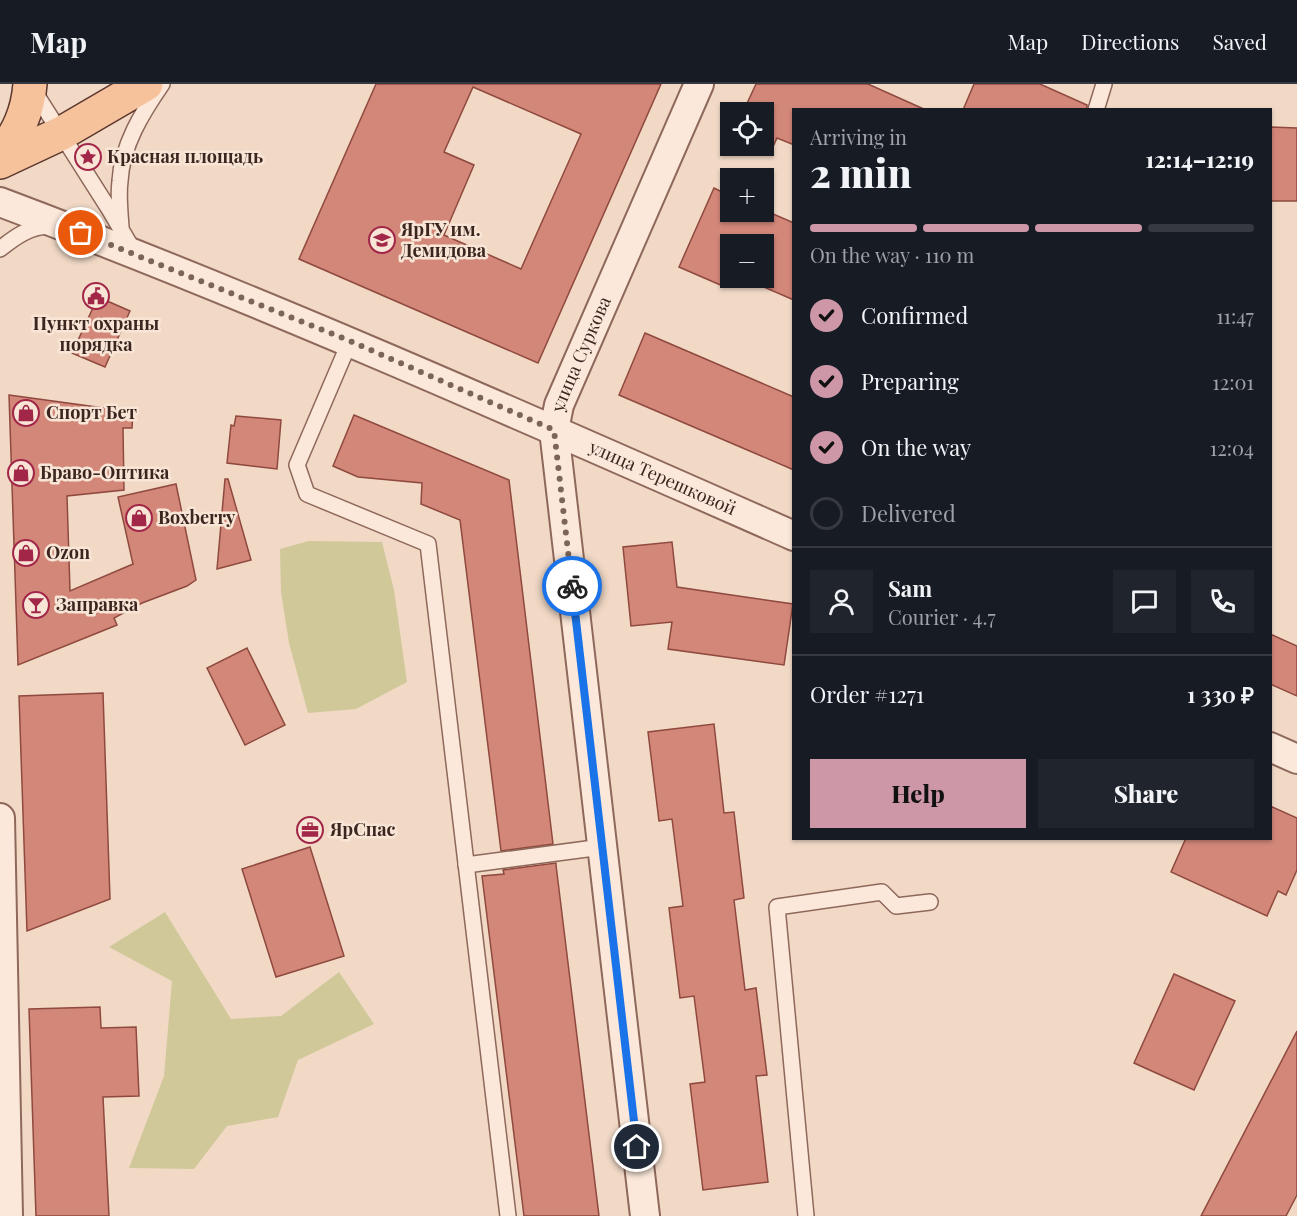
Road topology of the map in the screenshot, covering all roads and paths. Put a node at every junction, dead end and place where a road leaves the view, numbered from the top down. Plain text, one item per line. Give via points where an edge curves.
1 (146, 84) edge
2 (162, 84) edge
3 (699, 84) edge
4 (1104, 84) edge
5 (30, 85) edge
6 (1097, 108) edge
7 (62, 133) junction
8 (0, 156) edge
9 (0, 162) edge
10 (0, 202) edge
11 (63, 226) junction
12 (121, 227) junction
13 (0, 249) edge
14 (135, 253) junction
15 (350, 341) junction
16 (554, 430) junction
17 (792, 535) edge
18 (1272, 748) edge
19 (1297, 759) edge
20 (0, 818) edge
21 (602, 848) junction
22 (466, 865) junction
23 (930, 902) dead end
24 (8, 1216) edge
25 (508, 1216) edge
26 (645, 1216) edge
27 (806, 1216) edge

1 - 7 main road
2 - 12 lane via 133,130 124,156
3 - 16 street, улица Суркова via 559,405
4 - 6 lane
5 - 7 lane
5 - 8 main road via 21,124
7 - 9 main road
7 - 12 lane
10 - 11 street
11 - 13 lane via 27,231
11 - 14 street
12 - 14 lane
14 - 15 street, улица Терешковой
15 - 16 street, улица Терешковой
15 - 22 lane via 297,465 307,494 428,544
16 - 17 street, улица Терешковой
16 - 21 street, улица Суркова
18 - 19 street
20 - 24 street
21 - 22 lane
21 - 26 street, улица Суркова
22 - 25 lane
23 - 27 lane via 896,906 882,892 777,907

